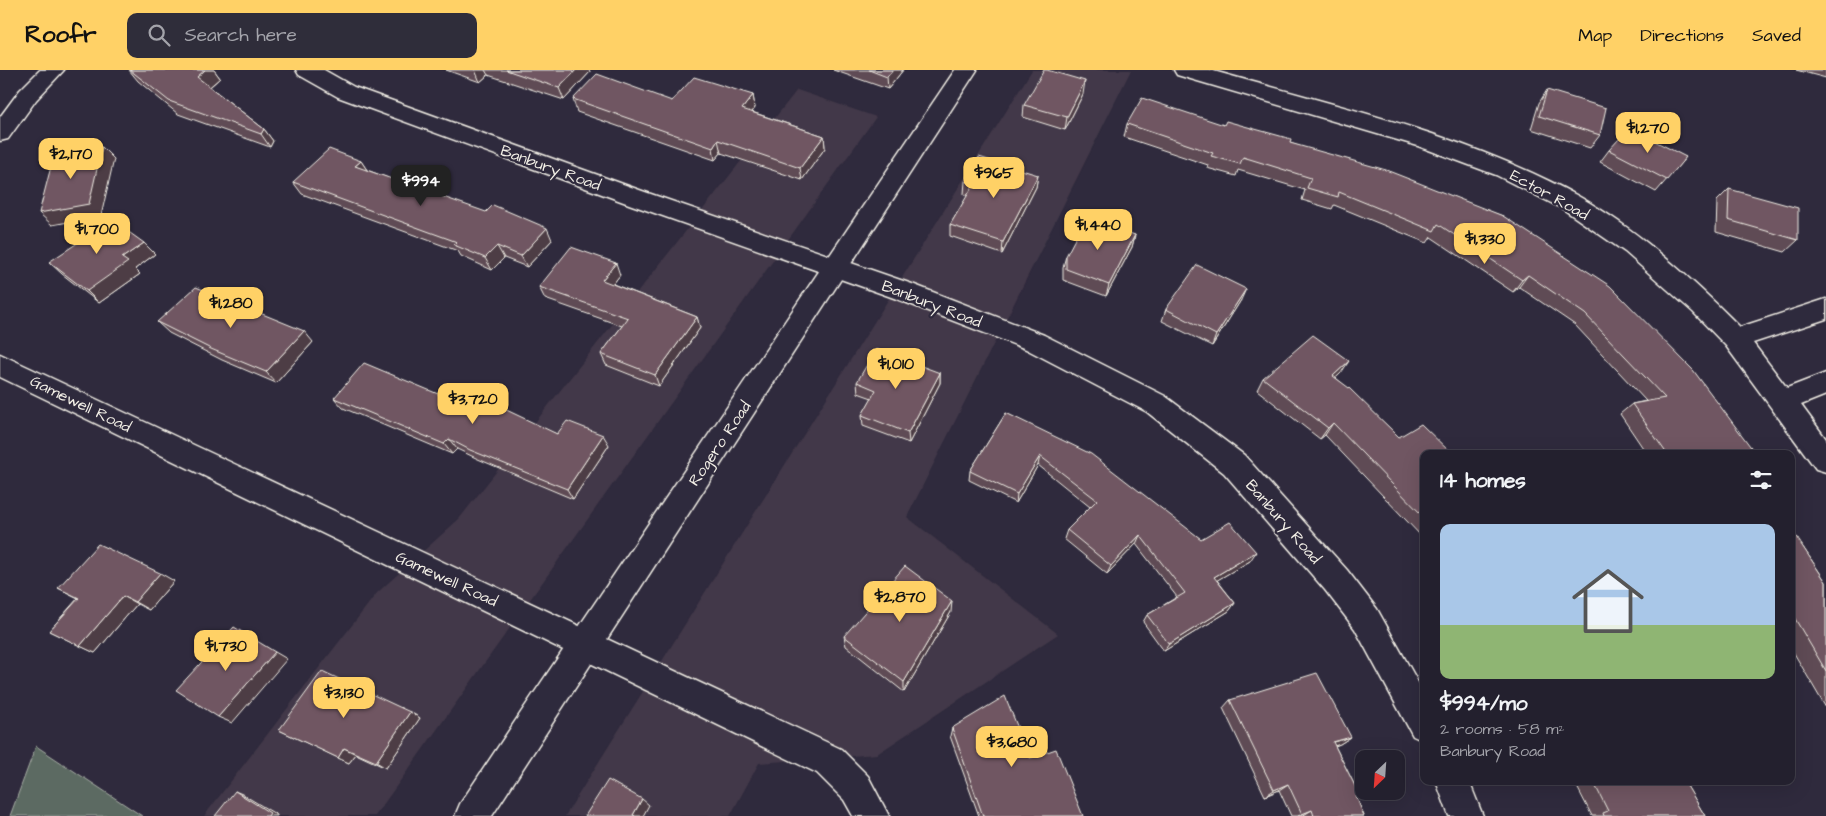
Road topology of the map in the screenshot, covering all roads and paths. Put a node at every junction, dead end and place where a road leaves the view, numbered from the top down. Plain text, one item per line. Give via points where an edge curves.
1 (53, 70) edge
2 (307, 70) edge
3 (966, 70) edge
4 (1185, 70) edge
5 (0, 133) edge
6 (838, 268) junction
7 (1826, 309) edge
8 (1735, 339) junction
9 (0, 365) edge
10 (1826, 384) edge
11 (1782, 400) junction
12 (1826, 460) edge
13 (584, 644) junction
14 (1420, 718) edge
15 (1454, 785) edge
16 (472, 816) edge
17 (872, 816) edge
18 (1466, 816) edge

1 - 5 street via 28,95
2 - 6 street, Banbury Road via 356,95
3 - 6 street, Rogero Road
4 - 8 street, Ector Road via 1426,140 1504,169 1571,203 1634,246 1702,305
6 - 13 street, Rogero Road
6 - 14 street, Banbury Road via 1035,342 1156,404 1234,464 1366,619
7 - 8 street
8 - 11 street, Ector Road
9 - 13 street, Gamewell Road
10 - 11 street
11 - 12 street, Ector Road
13 - 16 street, Rogero Road
13 - 17 street, Gamewell Road via 829,761 856,788
15 - 18 street

